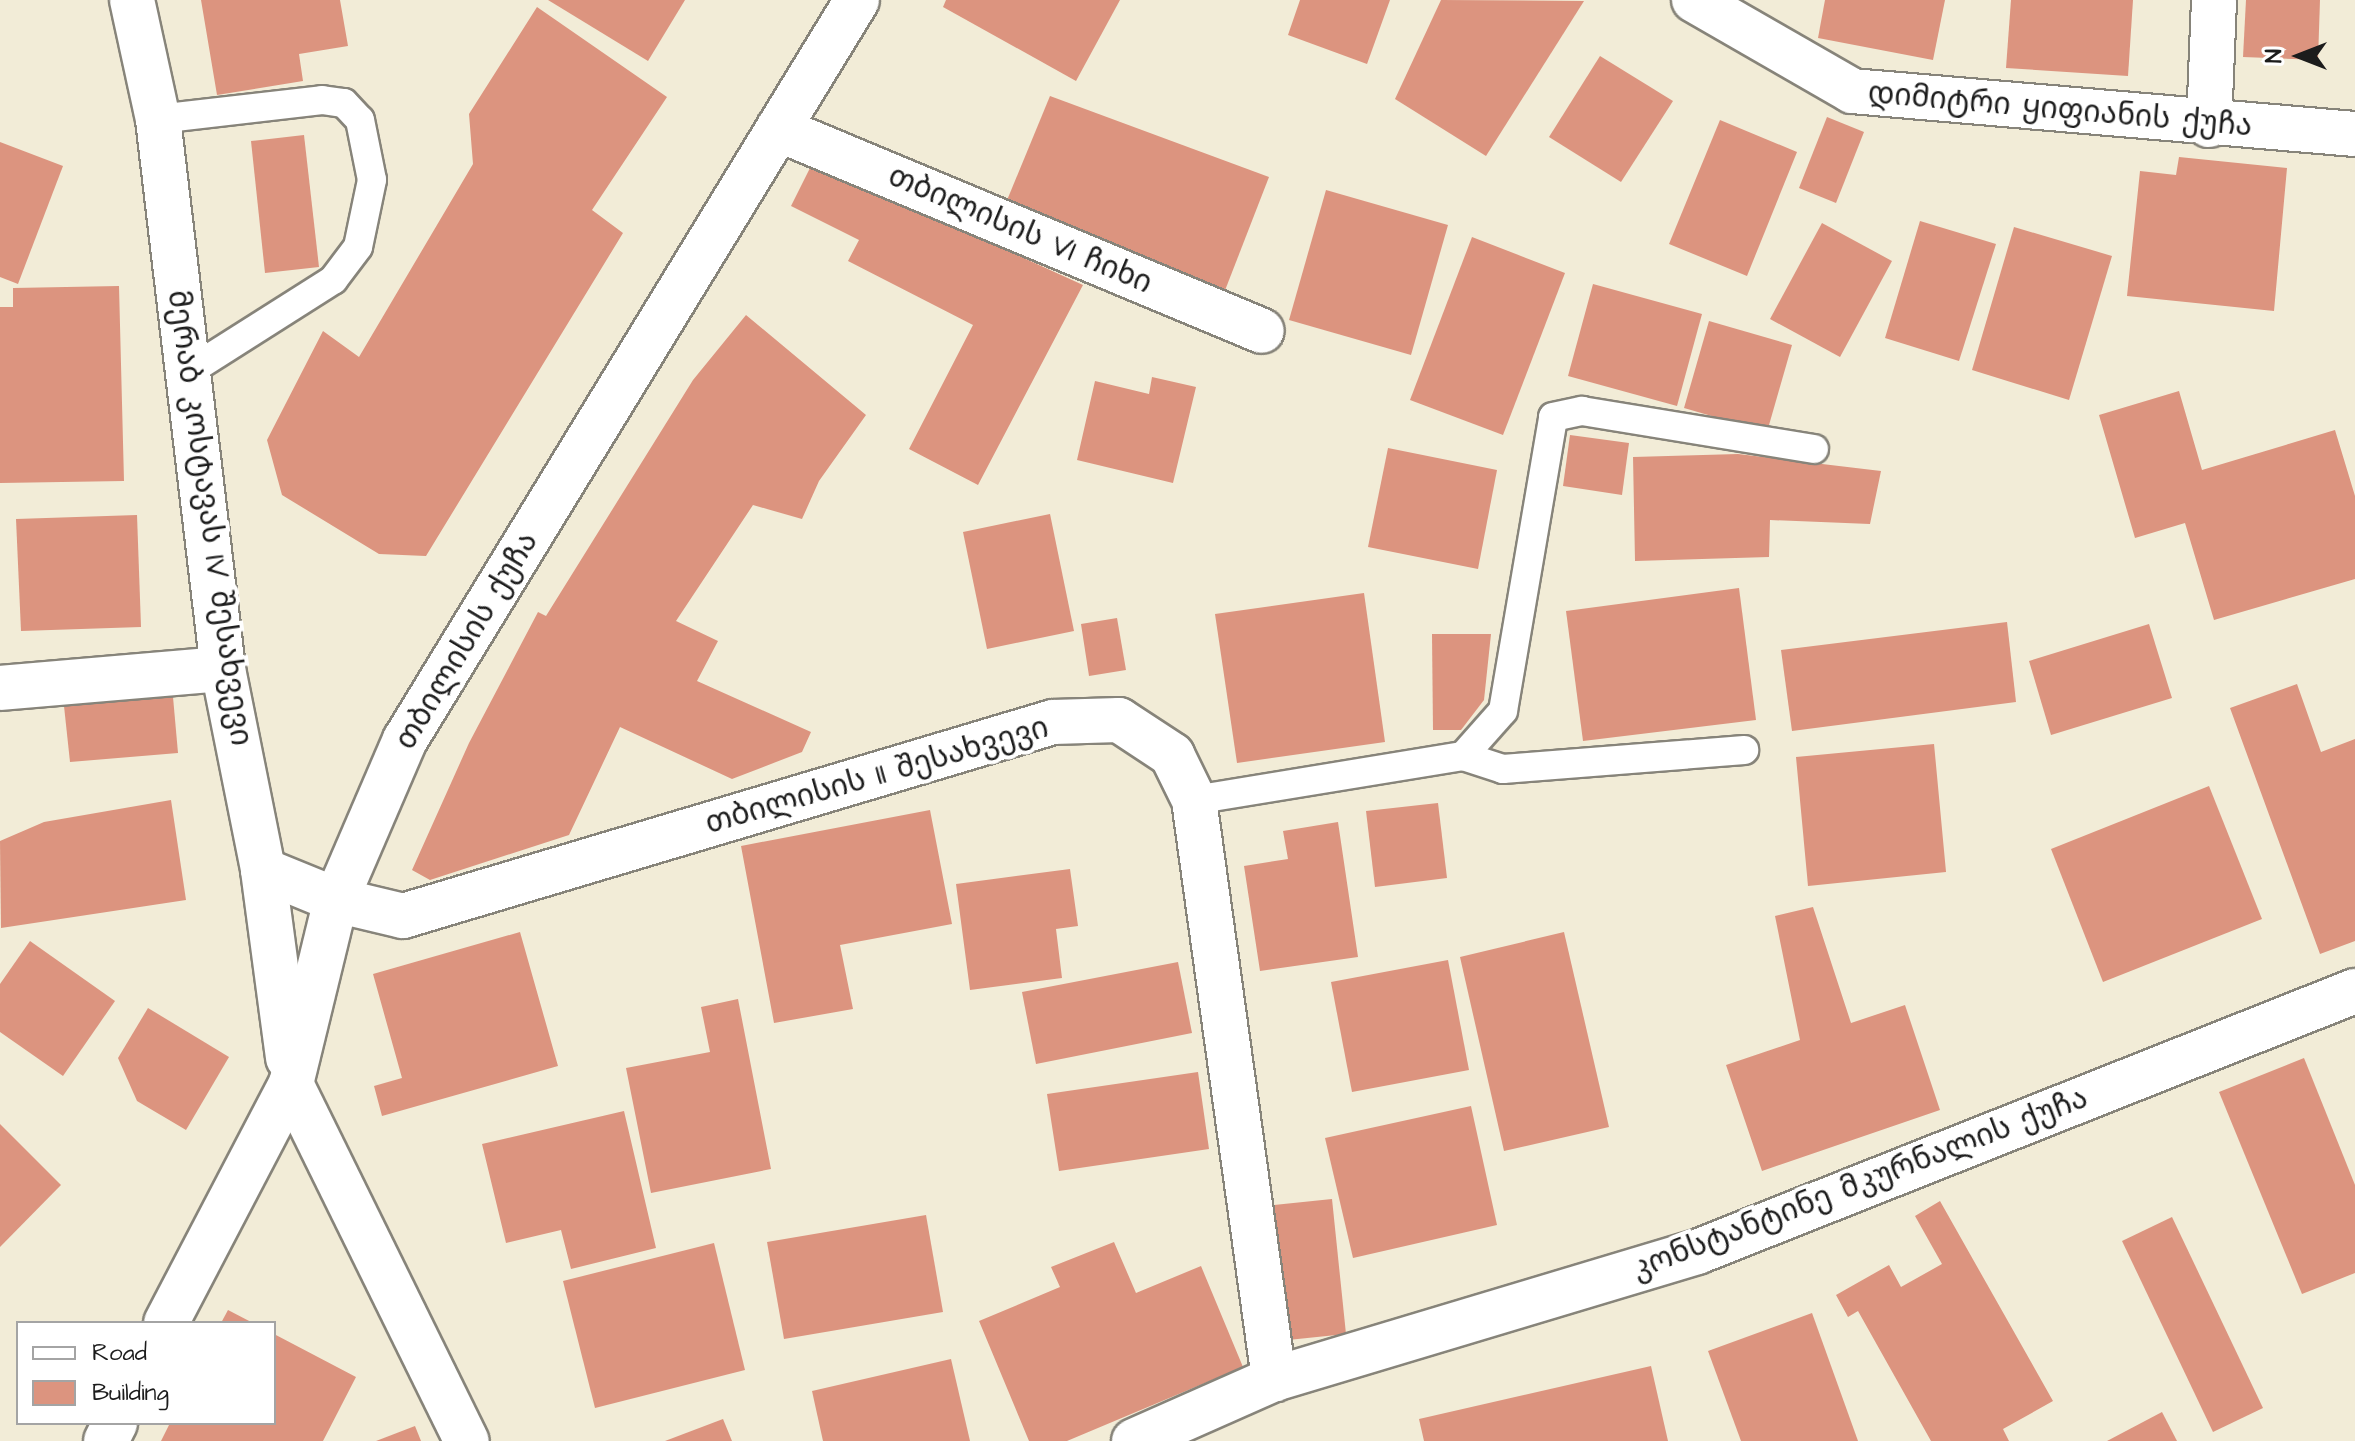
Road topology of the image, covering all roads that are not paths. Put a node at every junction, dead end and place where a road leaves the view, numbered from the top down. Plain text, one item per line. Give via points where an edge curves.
1 (132, 0) edge
2 (857, 0) edge
3 (1694, 0) edge
4 (2214, 0) edge
5 (158, 119) junction
6 (2209, 125) junction
7 (778, 129) junction
8 (2355, 134) edge
9 (1262, 331) dead end
10 (188, 372) junction
11 (1814, 449) dead end
12 (223, 669) junction
13 (0, 688) edge
14 (1744, 750) dead end
15 (1463, 756) junction
16 (1194, 800) junction
17 (263, 870) junction
18 (336, 900) junction
19 (2355, 991) edge
20 (291, 1084) junction
21 (167, 1321) edge
22 (1274, 1379) junction
23 (467, 1441) edge
24 (1134, 1441) edge

1 - 5 street, მერაბ კოსტავას IV შესახვევი
2 - 7 street, თბილისის ქუჩა
3 - 6 street, დიმიტრი ყიფიანის ქუჩა via 1852,91
4 - 6 street
5 - 10 street, მერაბ კოსტავას IV შესახვევი
5 - 10 lane via 322,100 344,103 360,120 372,180 358,247 333,280
6 - 8 street, დიმიტრი ყიფიანის ქუჩა
7 - 9 street, თბილისის VI ჩიხი
7 - 18 street, თბილისის ქუჩა via 405,740
10 - 12 street, მერაბ კოსტავას IV შესახვევი
11 - 15 lane via 1582,411 1553,417 1503,711
12 - 13 street
12 - 17 street, მერაბ კოსტავას IV შესახვევი
14 - 15 lane via 1503,769
15 - 16 lane
16 - 18 street, თბილისის II შესახვევი via 1172,755 1119,720 1053,722 403,916
16 - 22 street, თბილისის II შესახვევი
17 - 18 street, თბილისის II შესახვევი
17 - 20 street, მერაბ კოსტავას IV შესახვევი
18 - 20 street, თბილისის ქუჩა
19 - 22 street, კონსტანტინე მკურნალის ქუჩა via 1697,1252
20 - 21 street, თბილისის ქუჩა
20 - 23 street, მერაბ კოსტავას IV შესახვევი
22 - 24 street, კონსტანტინე მკურნალის ქუჩა

